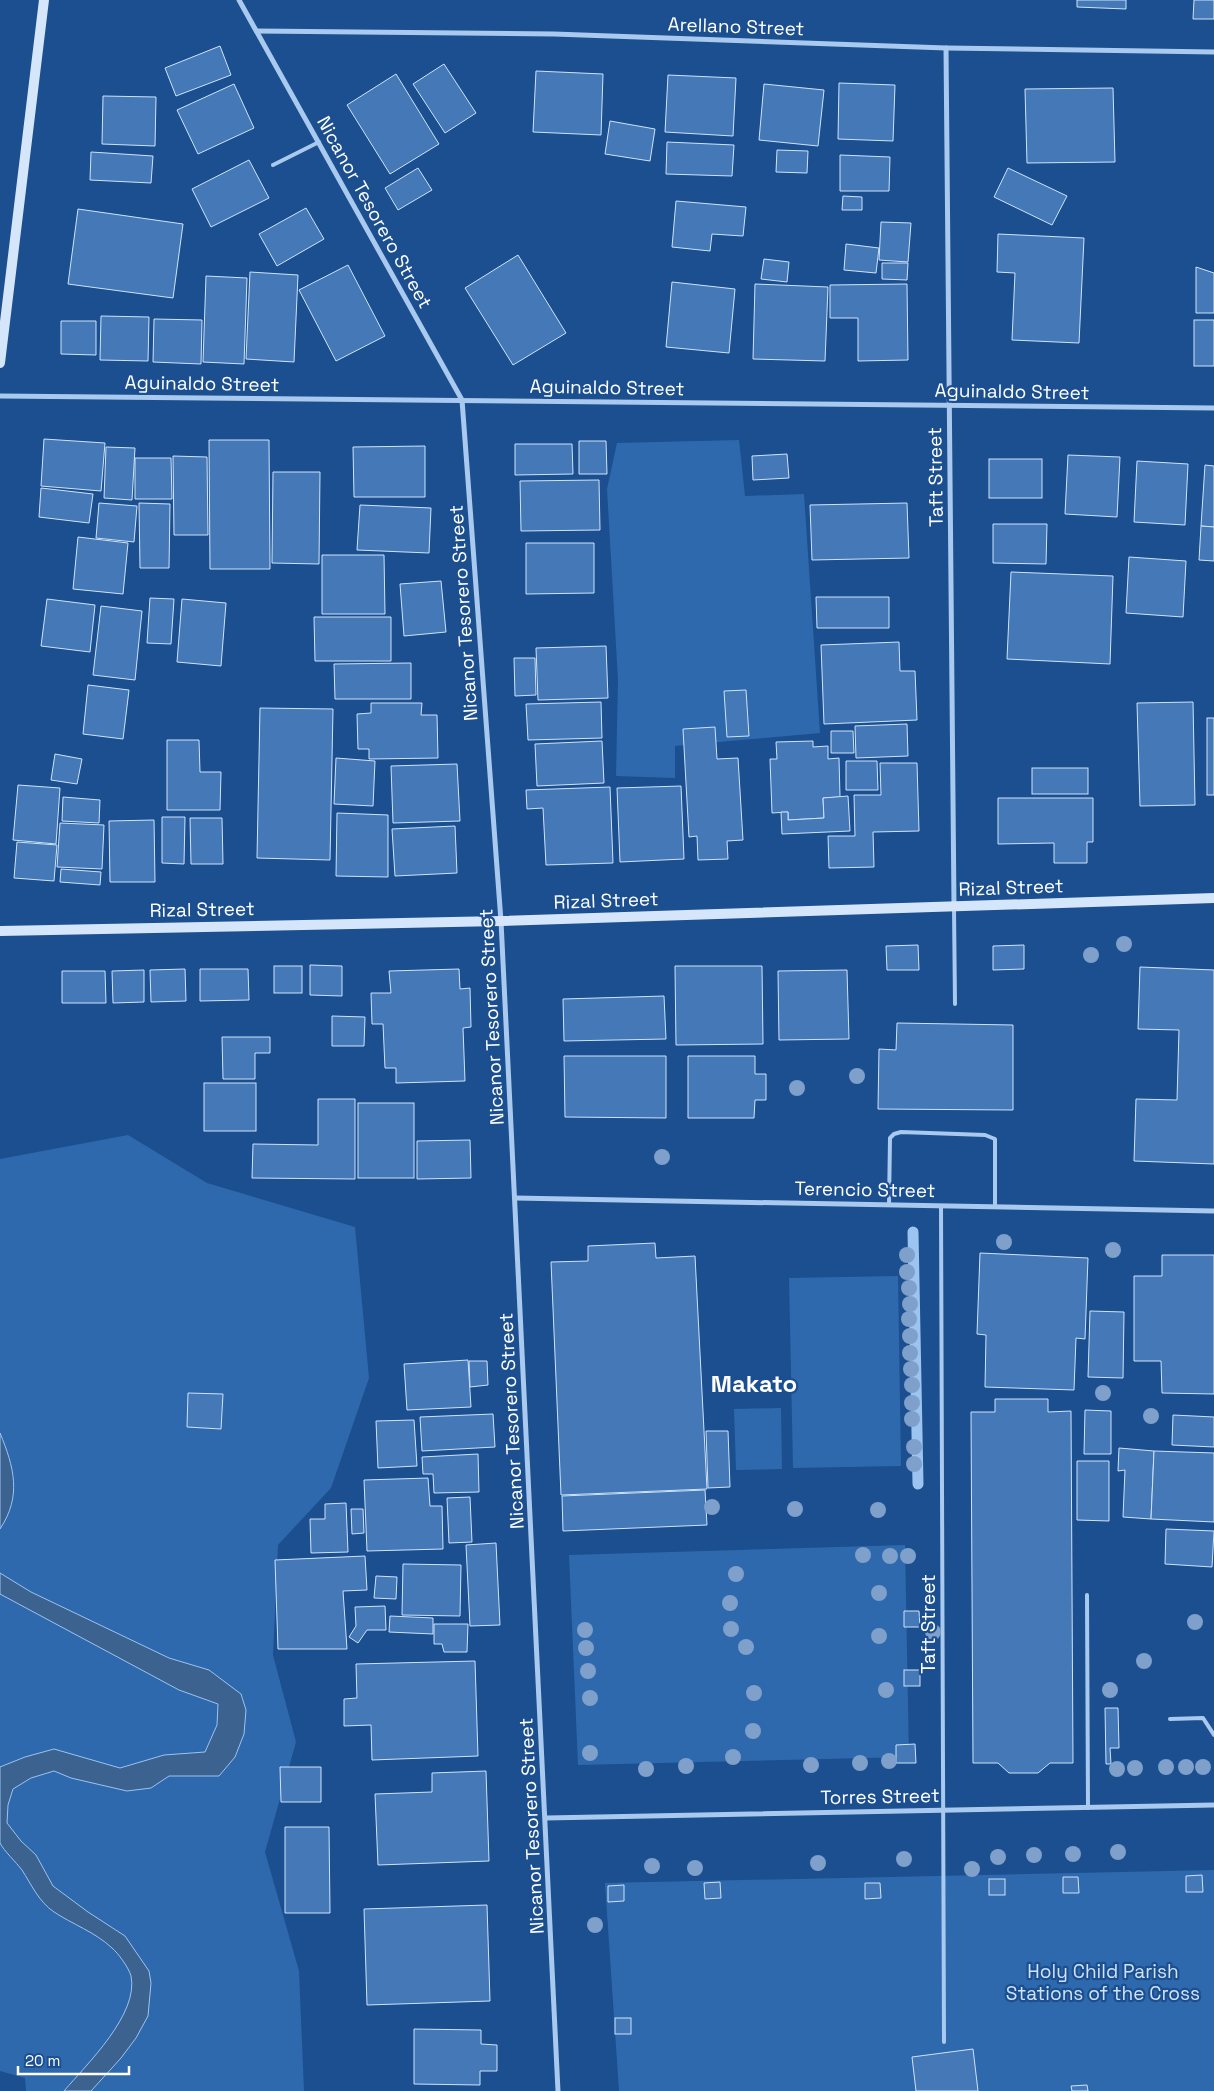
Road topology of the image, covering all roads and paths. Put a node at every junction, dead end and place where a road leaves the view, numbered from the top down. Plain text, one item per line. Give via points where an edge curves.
1 (44, 0) edge
2 (238, 0) edge
3 (257, 31) junction
4 (946, 48) junction
5 (1214, 52) edge
6 (319, 142) junction
7 (272, 165) dead end
8 (0, 363) edge
9 (0, 396) edge
10 (462, 400) junction
11 (949, 405) junction
12 (1214, 408) edge
13 (1214, 898) edge
14 (954, 906) junction
15 (501, 921) junction
16 (0, 931) edge
17 (955, 1004) dead end
18 (515, 1198) junction
19 (888, 1205) junction
20 (941, 1206) junction
21 (995, 1207) junction
22 (1214, 1211) edge
23 (1088, 1595) dead end
24 (1170, 1719) dead end
25 (1214, 1735) edge
26 (1214, 1805) edge
27 (1088, 1808) junction
28 (944, 1810) junction
29 (546, 1818) junction
30 (944, 2042) dead end
31 (558, 2091) edge

1 - 8 main road
2 - 3 street, Nicanor Tesorero Street
3 - 4 street, Arellano Street via 554,34
3 - 6 street, Nicanor Tesorero Street
4 - 5 street, Arellano Street
4 - 11 street, Taft Street
6 - 7 lane
6 - 10 street, Nicanor Tesorero Street
9 - 10 street, Aguinaldo Street
10 - 11 street, Aguinaldo Street
10 - 15 street, Nicanor Tesorero Street
11 - 12 street, Aguinaldo Street
11 - 14 street, Taft Street
13 - 14 main road, Rizal Street
14 - 15 main road, Rizal Street
14 - 17 lane
15 - 16 main road, Rizal Street
15 - 18 street, Nicanor Tesorero Street
18 - 19 street, Terencio Street
18 - 29 street, Nicanor Tesorero Street
19 - 20 street, Terencio Street
19 - 21 lane via 890,1138 901,1132 985,1135 995,1139
20 - 21 street, Terencio Street
20 - 28 lane, Taft Street
21 - 22 street, Terencio Street
23 - 27 lane
24 - 25 lane via 1203,1718
26 - 27 street, Torres Street
27 - 28 street, Torres Street
28 - 29 street, Torres Street
28 - 30 lane, Taft Street
29 - 31 street, Nicanor Tesorero Street

